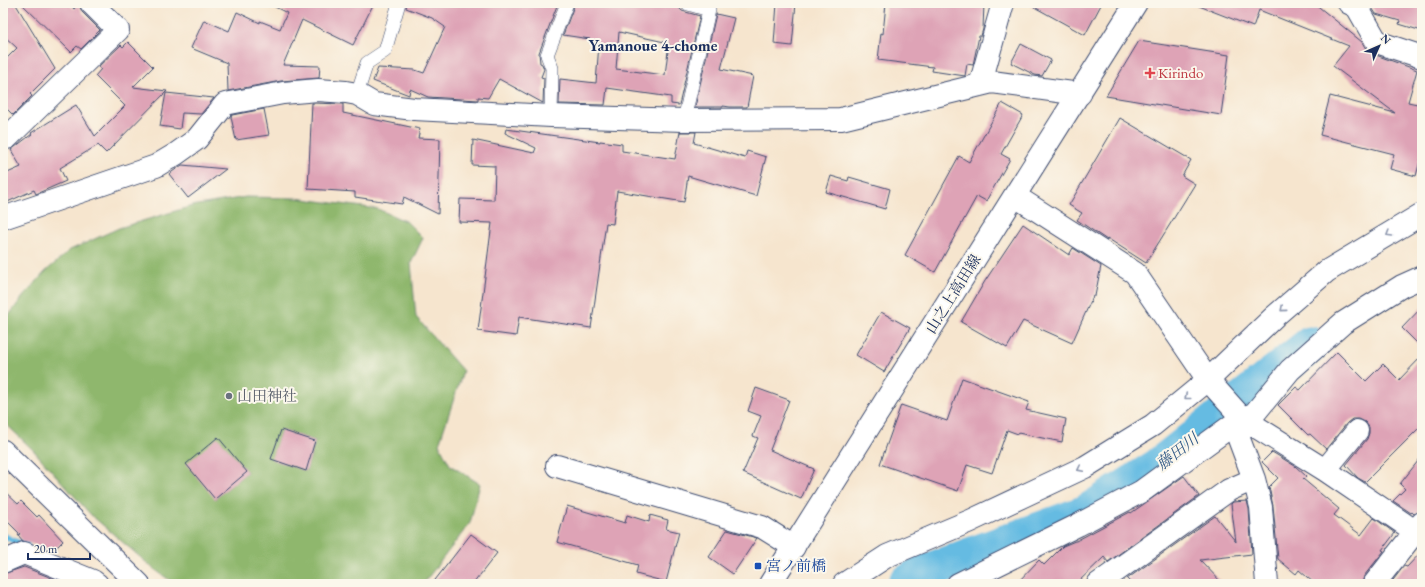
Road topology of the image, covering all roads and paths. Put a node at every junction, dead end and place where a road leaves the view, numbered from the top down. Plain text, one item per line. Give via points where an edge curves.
1 (91, 3) edge
2 (399, 3) edge
3 (567, 3) edge
4 (685, 3) edge
5 (1003, 3) edge
6 (1136, 3) edge
7 (1355, 4) edge
8 (1422, 56) edge
9 (980, 85) junction
10 (357, 94) junction
11 (1080, 94) junction
12 (551, 116) junction
13 (684, 120) junction
14 (3, 135) edge
15 (1015, 196) junction
16 (1422, 214) edge
17 (3, 218) edge
18 (1422, 277) edge
19 (1208, 380) junction
20 (1238, 414) junction
21 (1357, 431) dead end
22 (3, 451) edge
23 (557, 466) dead end
24 (1325, 470) junction
25 (1254, 479) junction
26 (1420, 530) edge
27 (794, 547) junction
28 (105, 550) junction
29 (3, 562) edge
30 (1272, 581) edge
31 (94, 583) edge
32 (140, 584) edge
33 (770, 584) edge
34 (844, 584) edge
35 (958, 584) edge
36 (1098, 584) edge
37 (1374, 584) edge

1 - 14 street via 118,30 7,138
2 - 10 lane via 385,52 367,63
3 - 12 lane via 547,55 552,68
4 - 13 lane via 709,10
5 - 9 street
6 - 11 street, 山之上高田線
7 - 8 street via 1377,42
9 - 11 street via 992,82
9 - 13 street via 841,119
10 - 12 street via 374,104
10 - 17 street via 318,90 283,92 225,104 197,139 156,166
11 - 15 street, 山之上高田線
12 - 13 street
15 - 19 street via 1135,273
15 - 27 street, 山之上高田線
16 -> 19 street via 1327,271
18 - 20 street via 1402,286 1343,323 1290,370 1254,414
19 - 20 street
19 -> 34 street via 1152,425 1085,467 970,521 887,556
20 - 24 street
20 - 25 street via 1239,439
20 - 35 street via 1142,492
21 - 24 street
22 - 28 street
23 - 27 street via 762,527
24 - 26 street
25 - 30 street via 1261,507
25 - 36 street via 1229,490
26 - 37 street
27 - 33 street, 山之上高田線
28 - 31 street
28 - 32 street
29 - 31 street via 24,553

